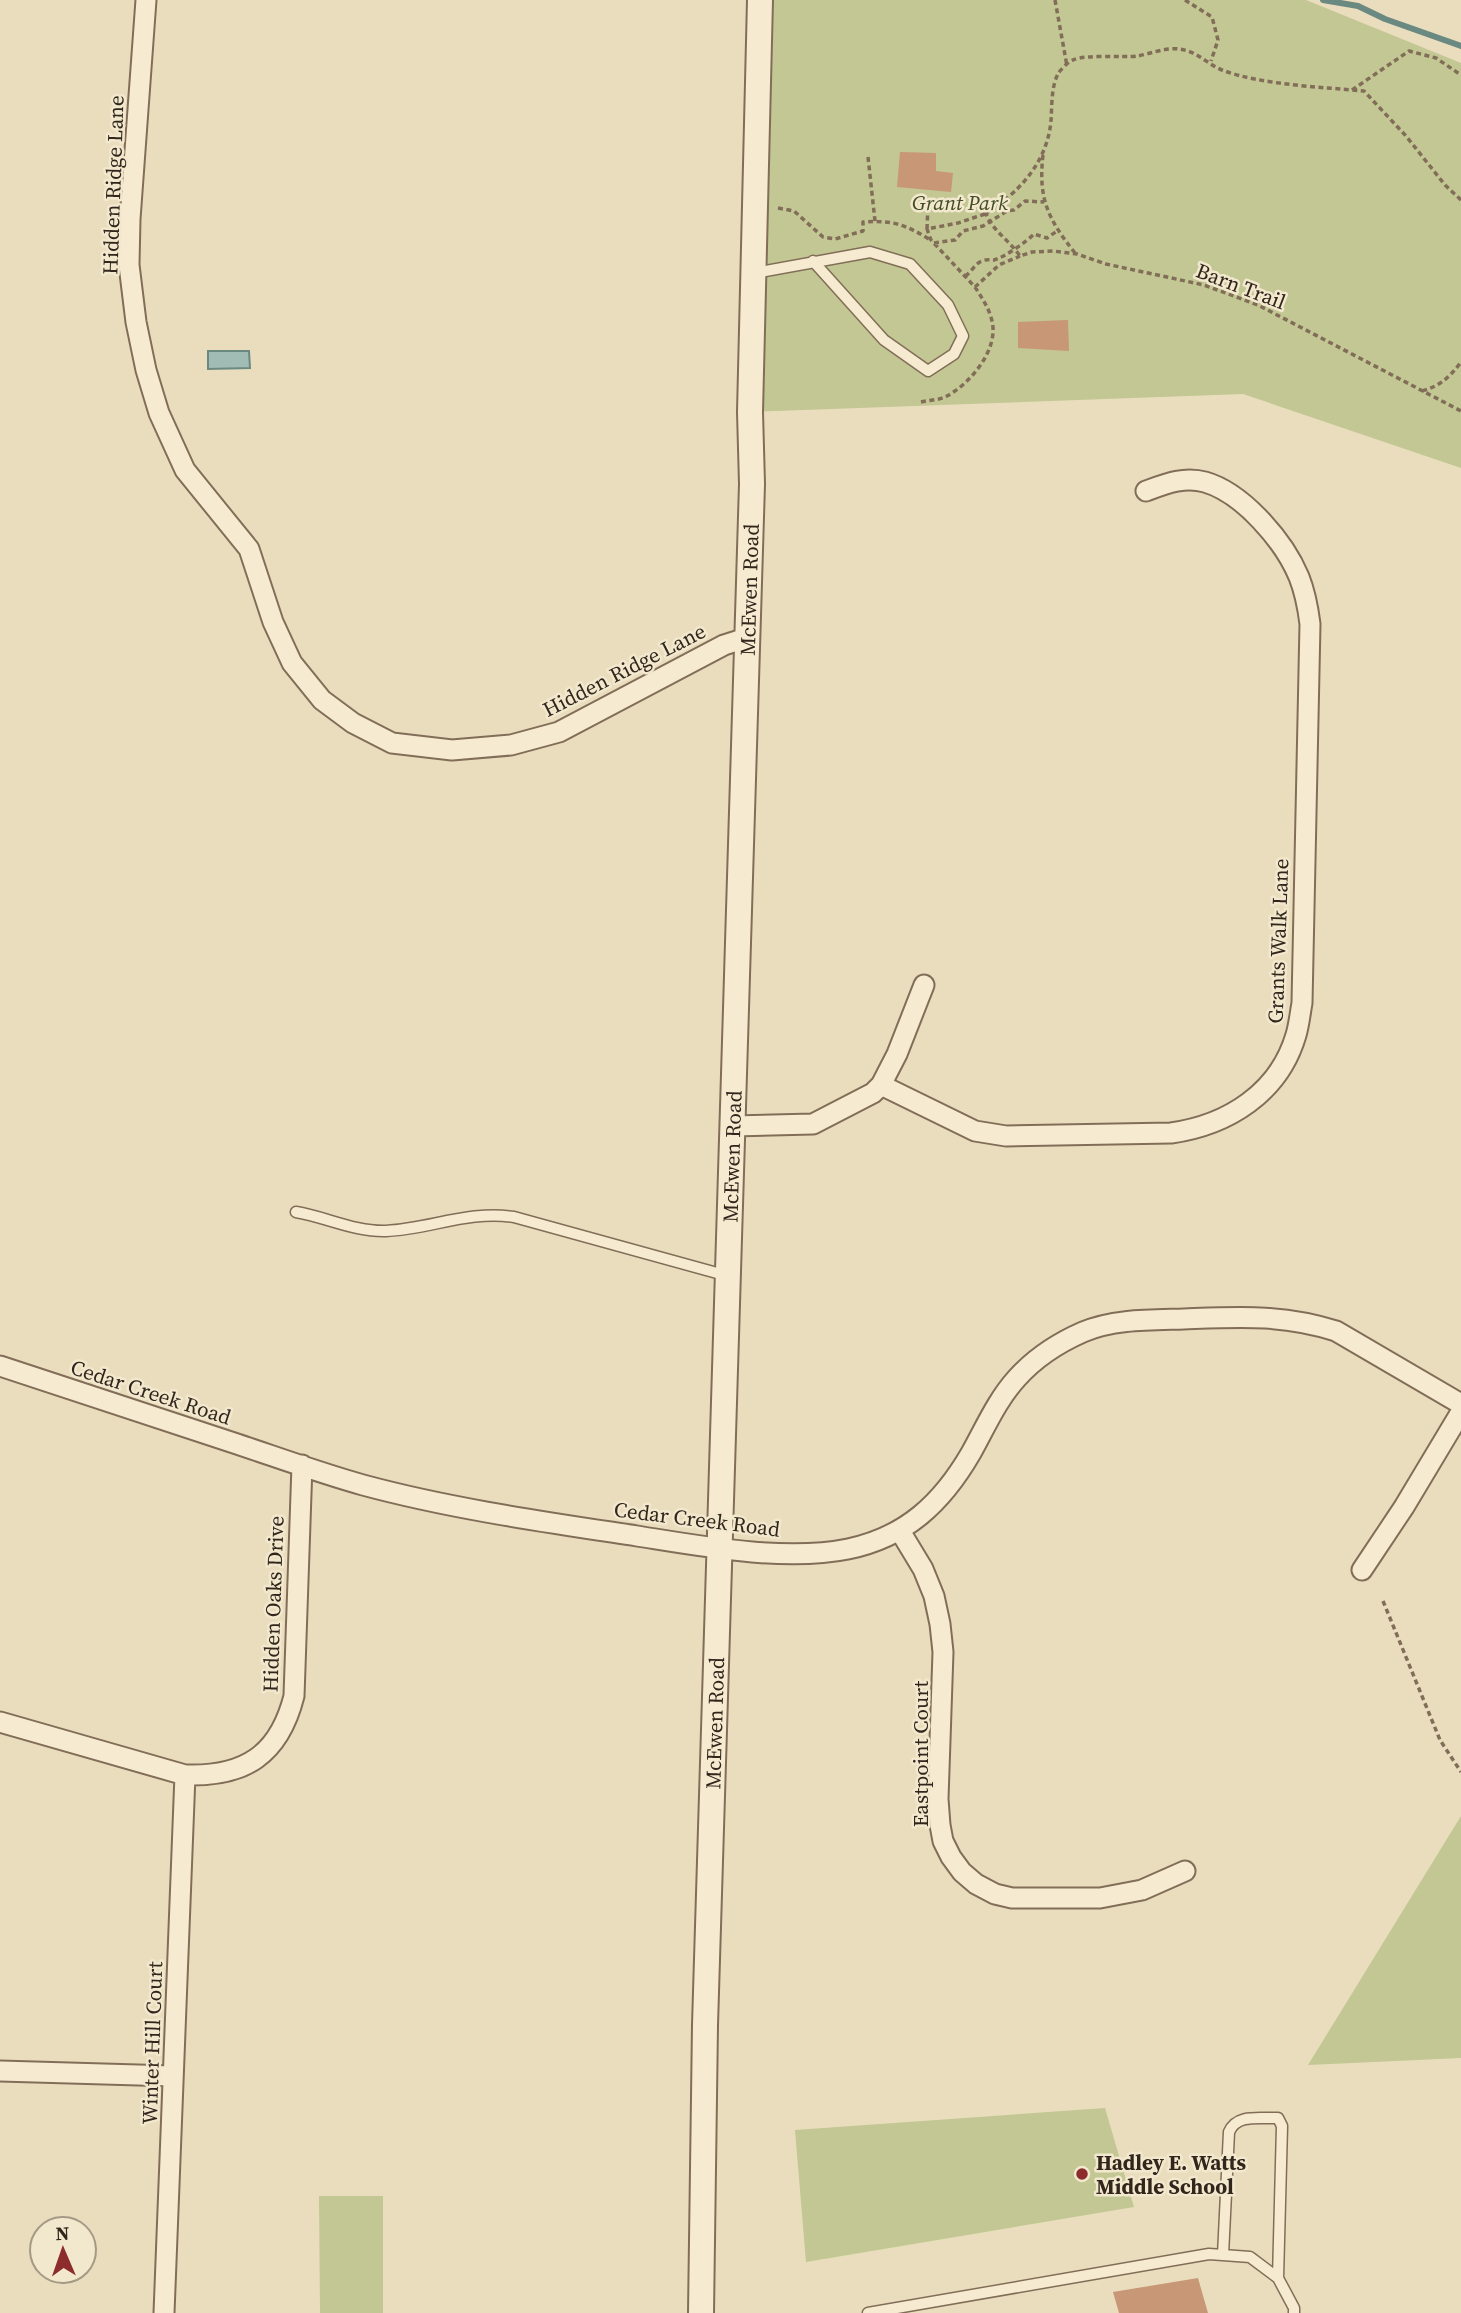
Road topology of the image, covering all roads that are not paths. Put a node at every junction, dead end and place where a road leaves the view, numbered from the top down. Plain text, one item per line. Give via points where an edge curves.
1 (146, 0) edge
2 (760, 0) edge
3 (813, 261) junction
4 (754, 273) junction
5 (1146, 491) dead end
6 (746, 638) junction
7 (924, 985) dead end
8 (881, 1085) junction
9 (732, 1126) junction
10 (296, 1212) dead end
11 (728, 1276) junction
12 (0, 1366) edge
13 (1461, 1404) edge
14 (1461, 1412) edge
15 (302, 1465) junction
16 (900, 1531) junction
17 (720, 1549) junction
18 (1362, 1570) dead end
19 (0, 1722) edge
20 (185, 1775) junction
21 (1185, 1871) dead end
22 (0, 2071) edge
23 (173, 2076) junction
24 (1223, 2255) junction
25 (1278, 2278) junction
26 (164, 2313) edge
27 (701, 2313) edge
28 (868, 2313) edge
29 (1294, 2313) edge

1 - 6 street, Hidden Ridge Lane via 129,265 146,370 162,422 185,470 249,549 292,663 322,699 353,723 392,743 452,750 511,745 559,732 724,645
2 - 4 street, McEwen Road
3 - 3 lane via 870,252 911,264 948,305 963,336 954,354 928,371 884,340
3 - 4 lane
4 - 6 street, McEwen Road
5 - 8 street, Grants Walk Lane via 1175,481 1204,482 1230,495 1281,544 1306,600 1310,624 1302,1003 1288,1057 1272,1082 1240,1111 1196,1130 1171,1133 986,1134
6 - 9 street, McEwen Road
7 - 8 street
8 - 9 street via 813,1124
9 - 11 street, McEwen Road
10 - 11 lane via 382,1231 494,1214
11 - 17 street, McEwen Road
12 - 15 street, Cedar Creek Road
13 - 16 street, Cedar Creek Road via 1336,1331 1314,1324 1275,1317 1109,1324 1054,1346 1025,1371 996,1407 944,1492
14 - 18 street
15 - 17 street, Cedar Creek Road via 449,1505
15 - 20 street, Hidden Oaks Drive via 294,1696 289,1715 276,1740 256,1760 234,1771
16 - 17 street, Cedar Creek Road via 848,1549 819,1553
16 - 21 street, Eastpoint Court via 923,1569 940,1624 940,1825 943,1841 962,1872 986,1889 1012,1898 1100,1898 1142,1890
17 - 27 street, McEwen Road
19 - 20 street, Hidden Oaks Drive
20 - 23 street, Winter Hill Court
22 - 23 street
23 - 26 street, Winter Hill Court
24 - 25 lane via 1250,2257
24 - 25 lane via 1229,2132 1241,2119 1278,2118 1282,2126
24 - 28 lane
25 - 29 lane

